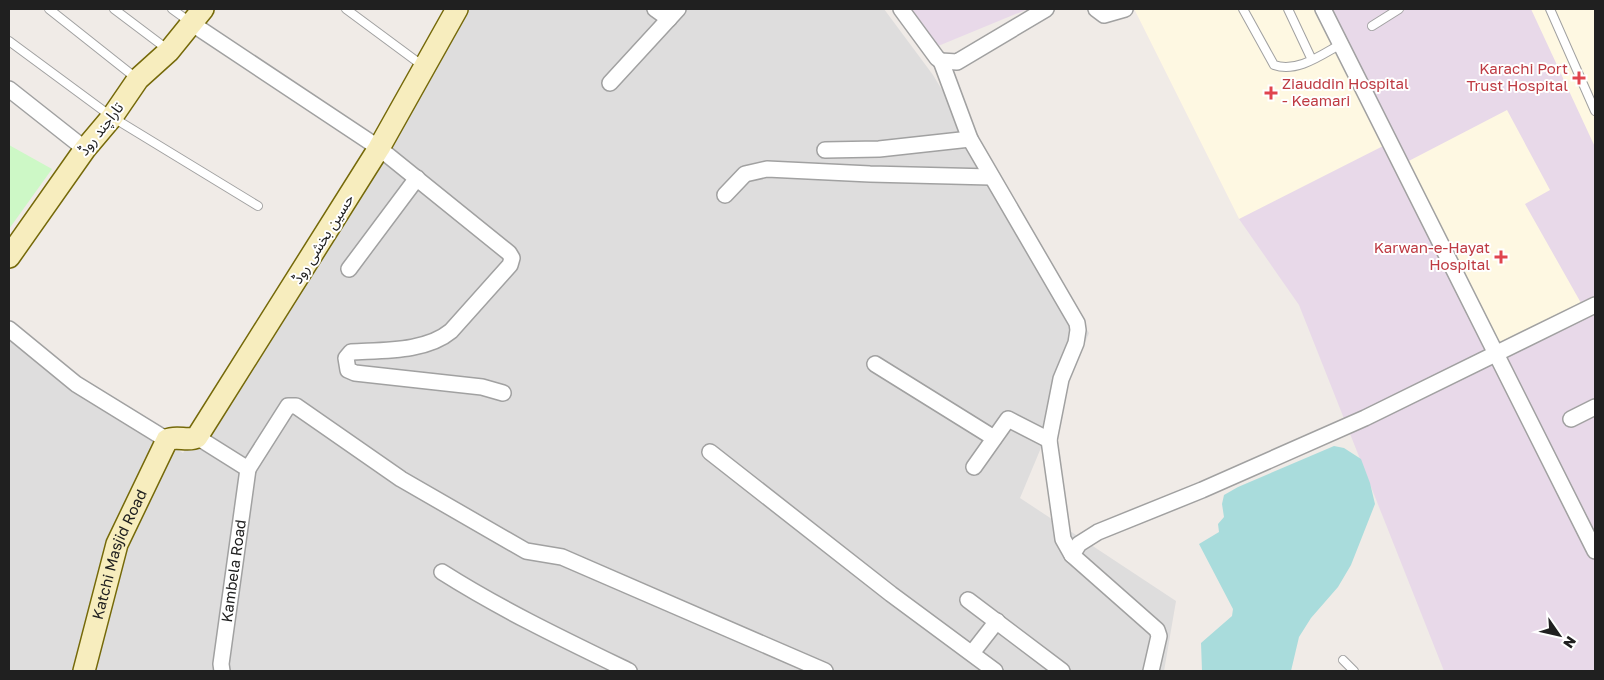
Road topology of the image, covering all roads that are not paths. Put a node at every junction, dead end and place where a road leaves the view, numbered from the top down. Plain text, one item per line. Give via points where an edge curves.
1 (49, 9) edge
2 (114, 9) edge
3 (172, 9) edge
4 (346, 9) edge
5 (655, 9) edge
6 (901, 9) edge
7 (1046, 9) edge
8 (1096, 9) edge
9 (1125, 9) edge
10 (1243, 9) edge
11 (1288, 9) edge
12 (1323, 9) edge
13 (1399, 9) edge
14 (1550, 9) edge
15 (454, 10) edge
16 (674, 14) edge
17 (197, 16) edge
18 (1372, 26) dead end
19 (9, 41) edge
20 (1341, 44) junction
21 (169, 51) junction
22 (1312, 60) junction
23 (941, 61) junction
24 (424, 67) junction
25 (138, 80) junction
26 (610, 83) dead end
27 (9, 89) edge
28 (1595, 111) edge
29 (112, 117) junction
30 (970, 139) junction
31 (380, 148) junction
32 (85, 149) junction
33 (825, 150) dead end
34 (991, 177) junction
35 (417, 178) junction
36 (725, 195) dead end
37 (258, 206) dead end
38 (9, 257) edge
39 (349, 269) dead end
40 (1595, 305) edge
41 (9, 328) edge
42 (1496, 354) junction
43 (875, 364) dead end
44 (503, 393) dead end
45 (1595, 407) edge
46 (1571, 420) dead end
47 (198, 437) junction
48 (994, 438) junction
49 (167, 440) junction
50 (1049, 440) junction
51 (710, 452) dead end
52 (974, 467) dead end
53 (248, 469) junction
54 (1595, 551) edge
55 (1072, 555) junction
56 (442, 572) dead end
57 (968, 600) dead end
58 (997, 621) junction
59 (972, 653) junction
60 (1343, 660) dead end
61 (84, 671) edge
62 (222, 671) edge
63 (629, 671) edge
64 (825, 671) edge
65 (995, 671) edge
66 (1062, 671) edge
67 (1151, 671) edge
68 (1354, 671) edge

1 - 25 lane
2 - 21 lane
3 - 17 lane
4 - 24 lane
5 - 16 street
6 - 23 street
7 - 23 street via 957,62
8 - 9 street via 1104,15
10 - 22 lane via 1274,65 1294,66
11 - 22 lane
12 - 20 street
13 - 18 lane
14 - 28 lane
15 - 24 street, حسین بخشی روڈ
16 - 26 street
17 - 21 street, تاراچند روڈ
17 - 31 street
19 - 29 lane
20 - 22 lane
20 - 42 street
21 - 25 street, تاراچند روڈ
23 - 30 street
24 - 31 street, حسین بخشی روڈ
25 - 29 street, تاراچند روڈ
27 - 32 street
29 - 32 street, تاراچند روڈ
29 - 37 lane
30 - 33 street via 870,150
30 - 34 street
31 - 35 street
31 - 47 street, حسین بخشی روڈ
32 - 38 street, تاراچند روڈ
34 - 36 street via 767,169 746,174
34 - 50 street via 1077,323 1076,343 1061,379
35 - 39 street
35 - 44 street via 509,253 512,258 510,265 441,340 351,352 346,358 348,370 482,387
40 - 42 street
41 - 49 street via 76,384
42 - 54 street
42 - 55 street via 1365,418 1098,532 1079,544
43 - 48 street
45 - 46 street
47 - 49 street
47 - 53 street
48 - 50 street via 1008,419
48 - 52 street
49 - 61 street, Katchi Masjid Road via 117,544
50 - 55 street via 1063,539
51 - 59 street
53 - 62 street, Kambela Road
53 - 64 street via 288,406 296,406 401,479 526,551 562,558
55 - 67 street via 1157,630 1159,636
56 - 63 street via 478,595
57 - 58 street
58 - 59 street
58 - 66 street
59 - 65 street
60 - 68 lane

